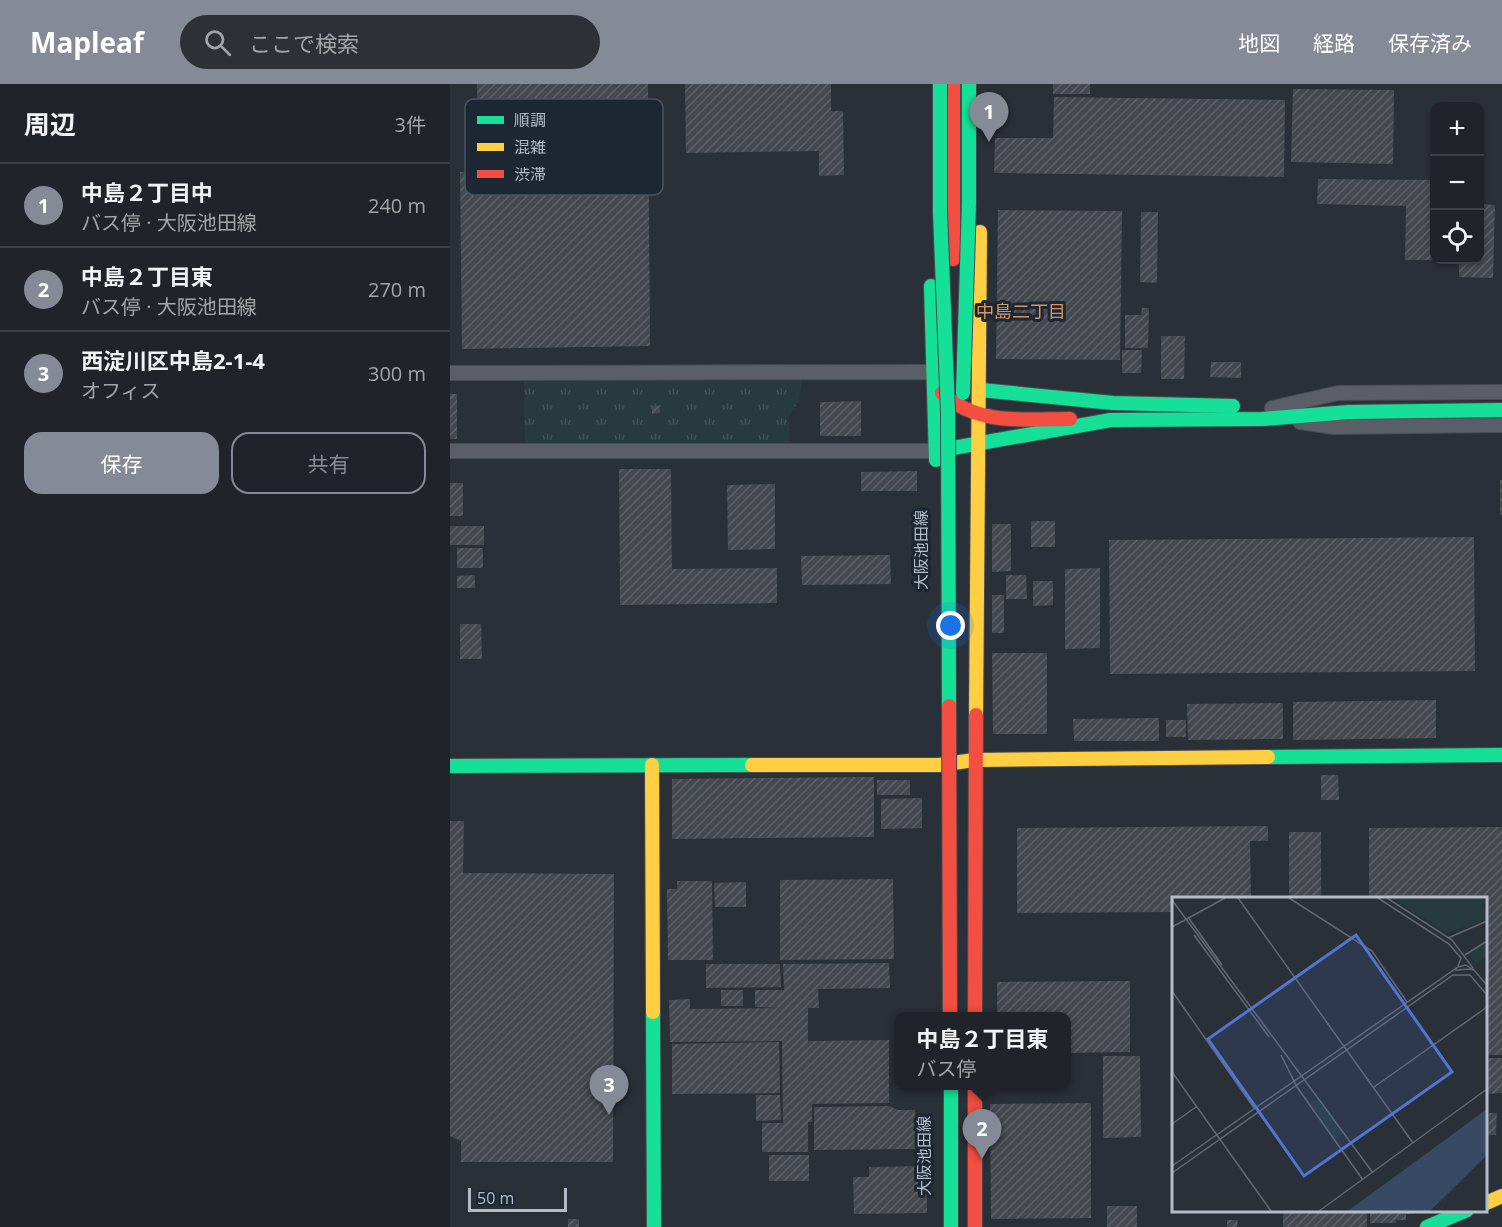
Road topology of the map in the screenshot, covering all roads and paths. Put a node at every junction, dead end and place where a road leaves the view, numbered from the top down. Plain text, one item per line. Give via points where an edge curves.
1 (928, 84) edge
2 (940, 84) edge
3 (953, 84) edge
4 (969, 84) edge
5 (979, 84) edge
6 (932, 343) junction
7 (932, 372) junction
8 (450, 374) edge
9 (981, 390) junction
10 (1502, 392) edge
11 (1502, 410) edge
12 (1272, 413) junction
13 (980, 416) junction
14 (1111, 420) junction
15 (1502, 425) edge
16 (980, 443) junction
17 (450, 451) edge
18 (936, 451) junction
19 (1502, 755) edge
20 (974, 760) junction
21 (652, 765) junction
22 (939, 765) junction
23 (450, 766) edge
24 (940, 1012) edge
25 (950, 1012) edge
26 (964, 1012) edge
27 (975, 1012) edge
28 (940, 1090) edge
29 (951, 1090) edge
30 (964, 1090) edge
31 (975, 1090) edge
32 (1502, 1196) edge
33 (1487, 1202) edge
34 (1462, 1212) edge
35 (654, 1227) edge
36 (941, 1227) edge
37 (951, 1227) edge
38 (964, 1227) edge
39 (975, 1227) edge
40 (1427, 1227) edge

1 - 6 main road, 大阪池田線
2 - 25 main road, bridge via 940,212 948,412
3 - 6 main road via 951,279
4 - 26 main road, bridge via 962,409
5 - 9 main road
6 - 7 main road, 大阪池田線
7 - 8 street
7 - 9 street
7 - 13 main road via 950,402
7 - 18 main road, 大阪池田線
9 - 12 main road
9 - 13 main road
10 - 12 street via 1338,393
11 - 12 main road
12 - 14 main road
12 - 15 street via 1334,427
13 - 14 main road
13 - 16 main road
14 - 16 main road
16 - 18 main road
16 - 20 main road
17 - 18 street
18 - 22 main road, 大阪池田線
19 - 20 main road
20 - 22 main road
20 - 27 main road
21 - 22 main road
21 - 23 main road
21 - 35 main road
22 - 24 main road, 大阪池田線
28 - 36 main road, 大阪池田線
29 - 37 main road
30 - 38 main road
31 - 39 main road
32 - 33 main road
34 - 40 main road

